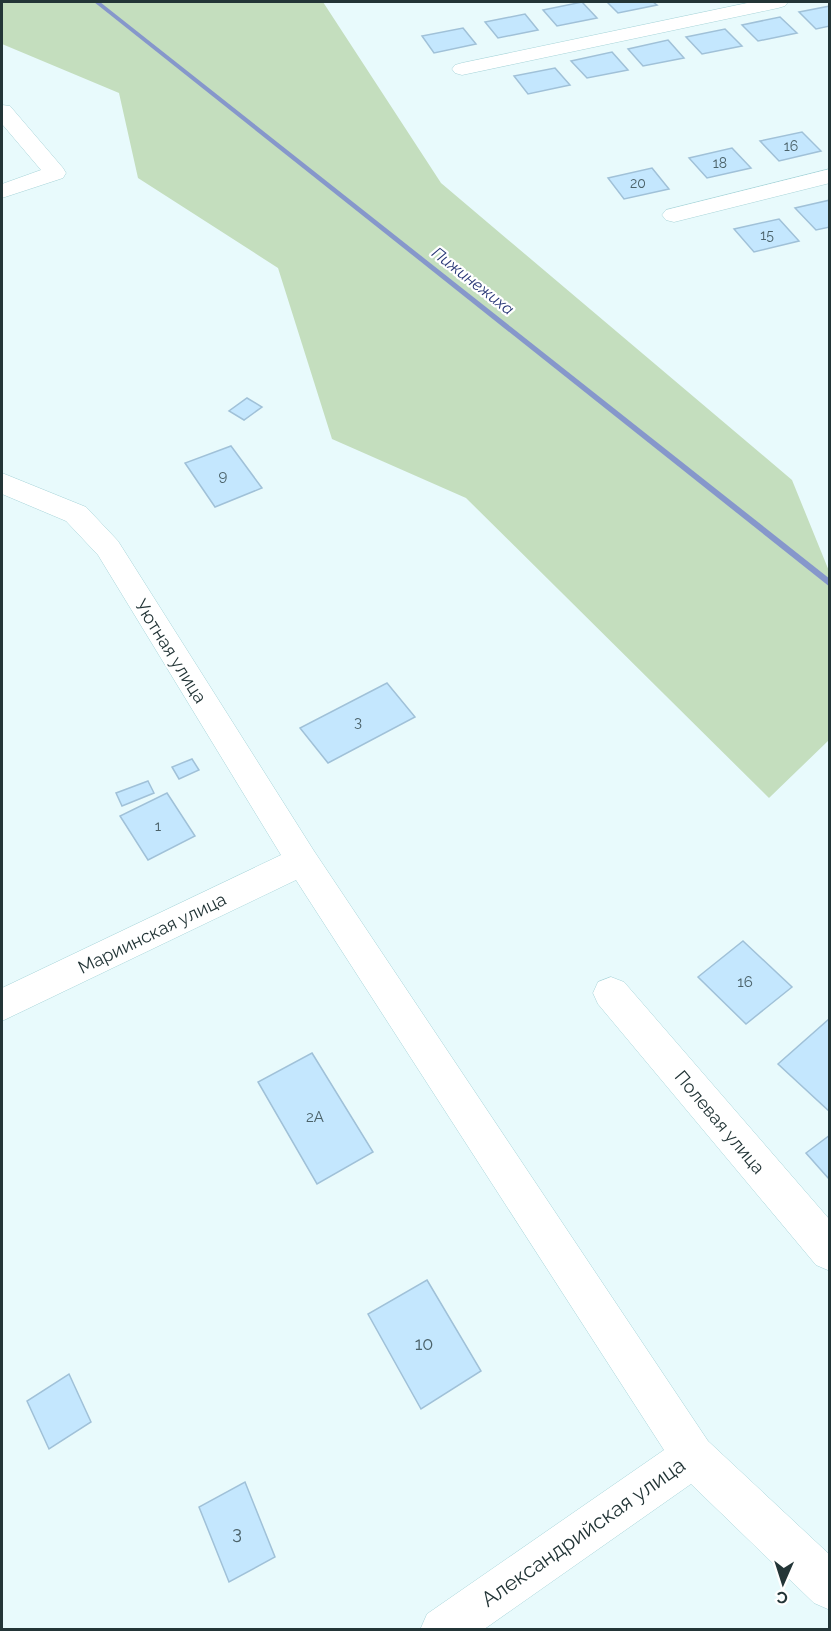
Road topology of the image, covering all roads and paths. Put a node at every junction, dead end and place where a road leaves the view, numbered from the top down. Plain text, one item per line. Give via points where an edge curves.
1 (778, 2) edge
2 (462, 69) dead end
3 (2, 111) edge
4 (830, 177) edge
5 (2, 190) edge
6 (674, 215) dead end
7 (2, 483) edge
8 (302, 861) junction
9 (611, 993) dead end
10 (2, 1005) edge
11 (830, 1251) edge
12 (693, 1456) junction
13 (830, 1587) edge
14 (443, 1629) edge

1 - 2 street
3 - 5 street via 55,173
4 - 6 street
7 - 8 street, Уютная улица via 76,514 108,548
8 - 10 street, Мариинская улица
8 - 12 street, Уютная улица
9 - 11 street, Полевая улица
12 - 13 street, Уютная улица
12 - 14 street, Александрийская улица

